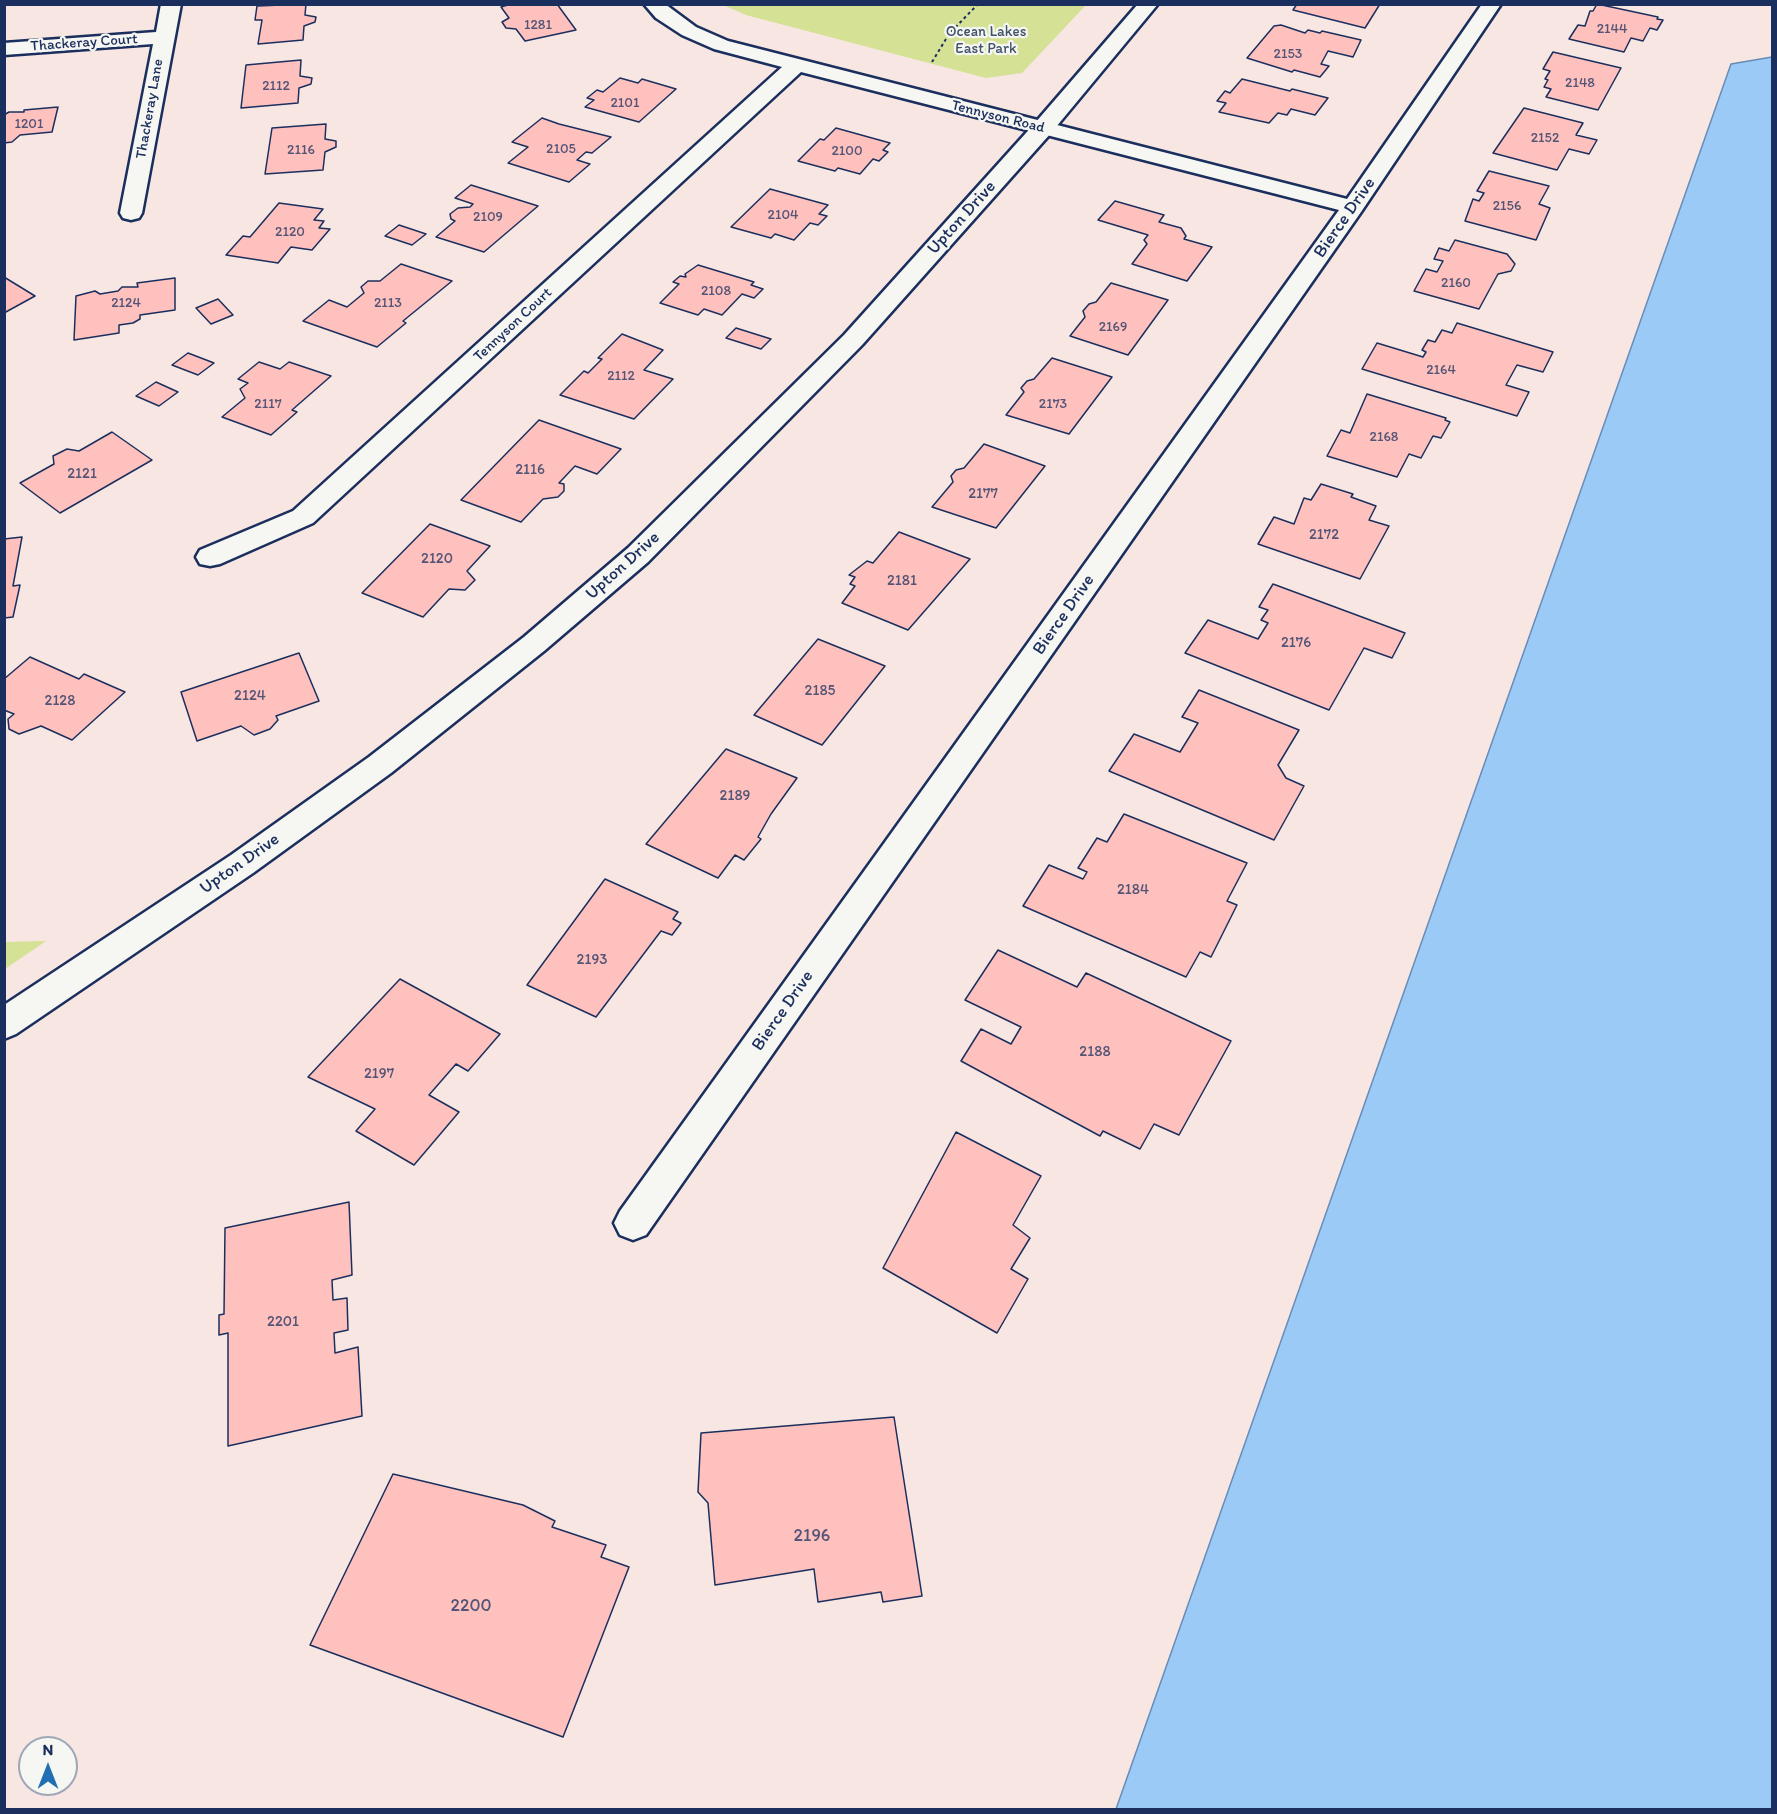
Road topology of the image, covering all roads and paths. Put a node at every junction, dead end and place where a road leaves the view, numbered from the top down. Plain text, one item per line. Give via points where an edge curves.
1 (171, 4) edge
2 (653, 4) edge
3 (978, 4) edge
4 (1149, 4) edge
5 (1492, 4) edge
6 (163, 37) junction
7 (4, 49) edge
8 (931, 64) dead end
9 (796, 65) junction
10 (1043, 128) junction
11 (1353, 207) junction
12 (131, 213) dead end
13 (210, 557) dead end
14 (4, 1024) edge
15 (633, 1223) dead end

1 - 6 street, Thackeray Lane
2 - 9 street, Tennyson Road via 689,31 721,45
3 - 8 path via 949,34
4 - 10 street, Upton Drive
5 - 11 street, Bierce Drive
6 - 7 street, Thackeray Court
6 - 12 street, Thackeray Lane
9 - 10 street, Tennyson Road
9 - 13 street, Tennyson Court via 303,517
10 - 11 street, Tennyson Road
10 - 14 street, Upton Drive via 853,340 638,555 534,644 380,765 242,864
11 - 15 street, Bierce Drive

